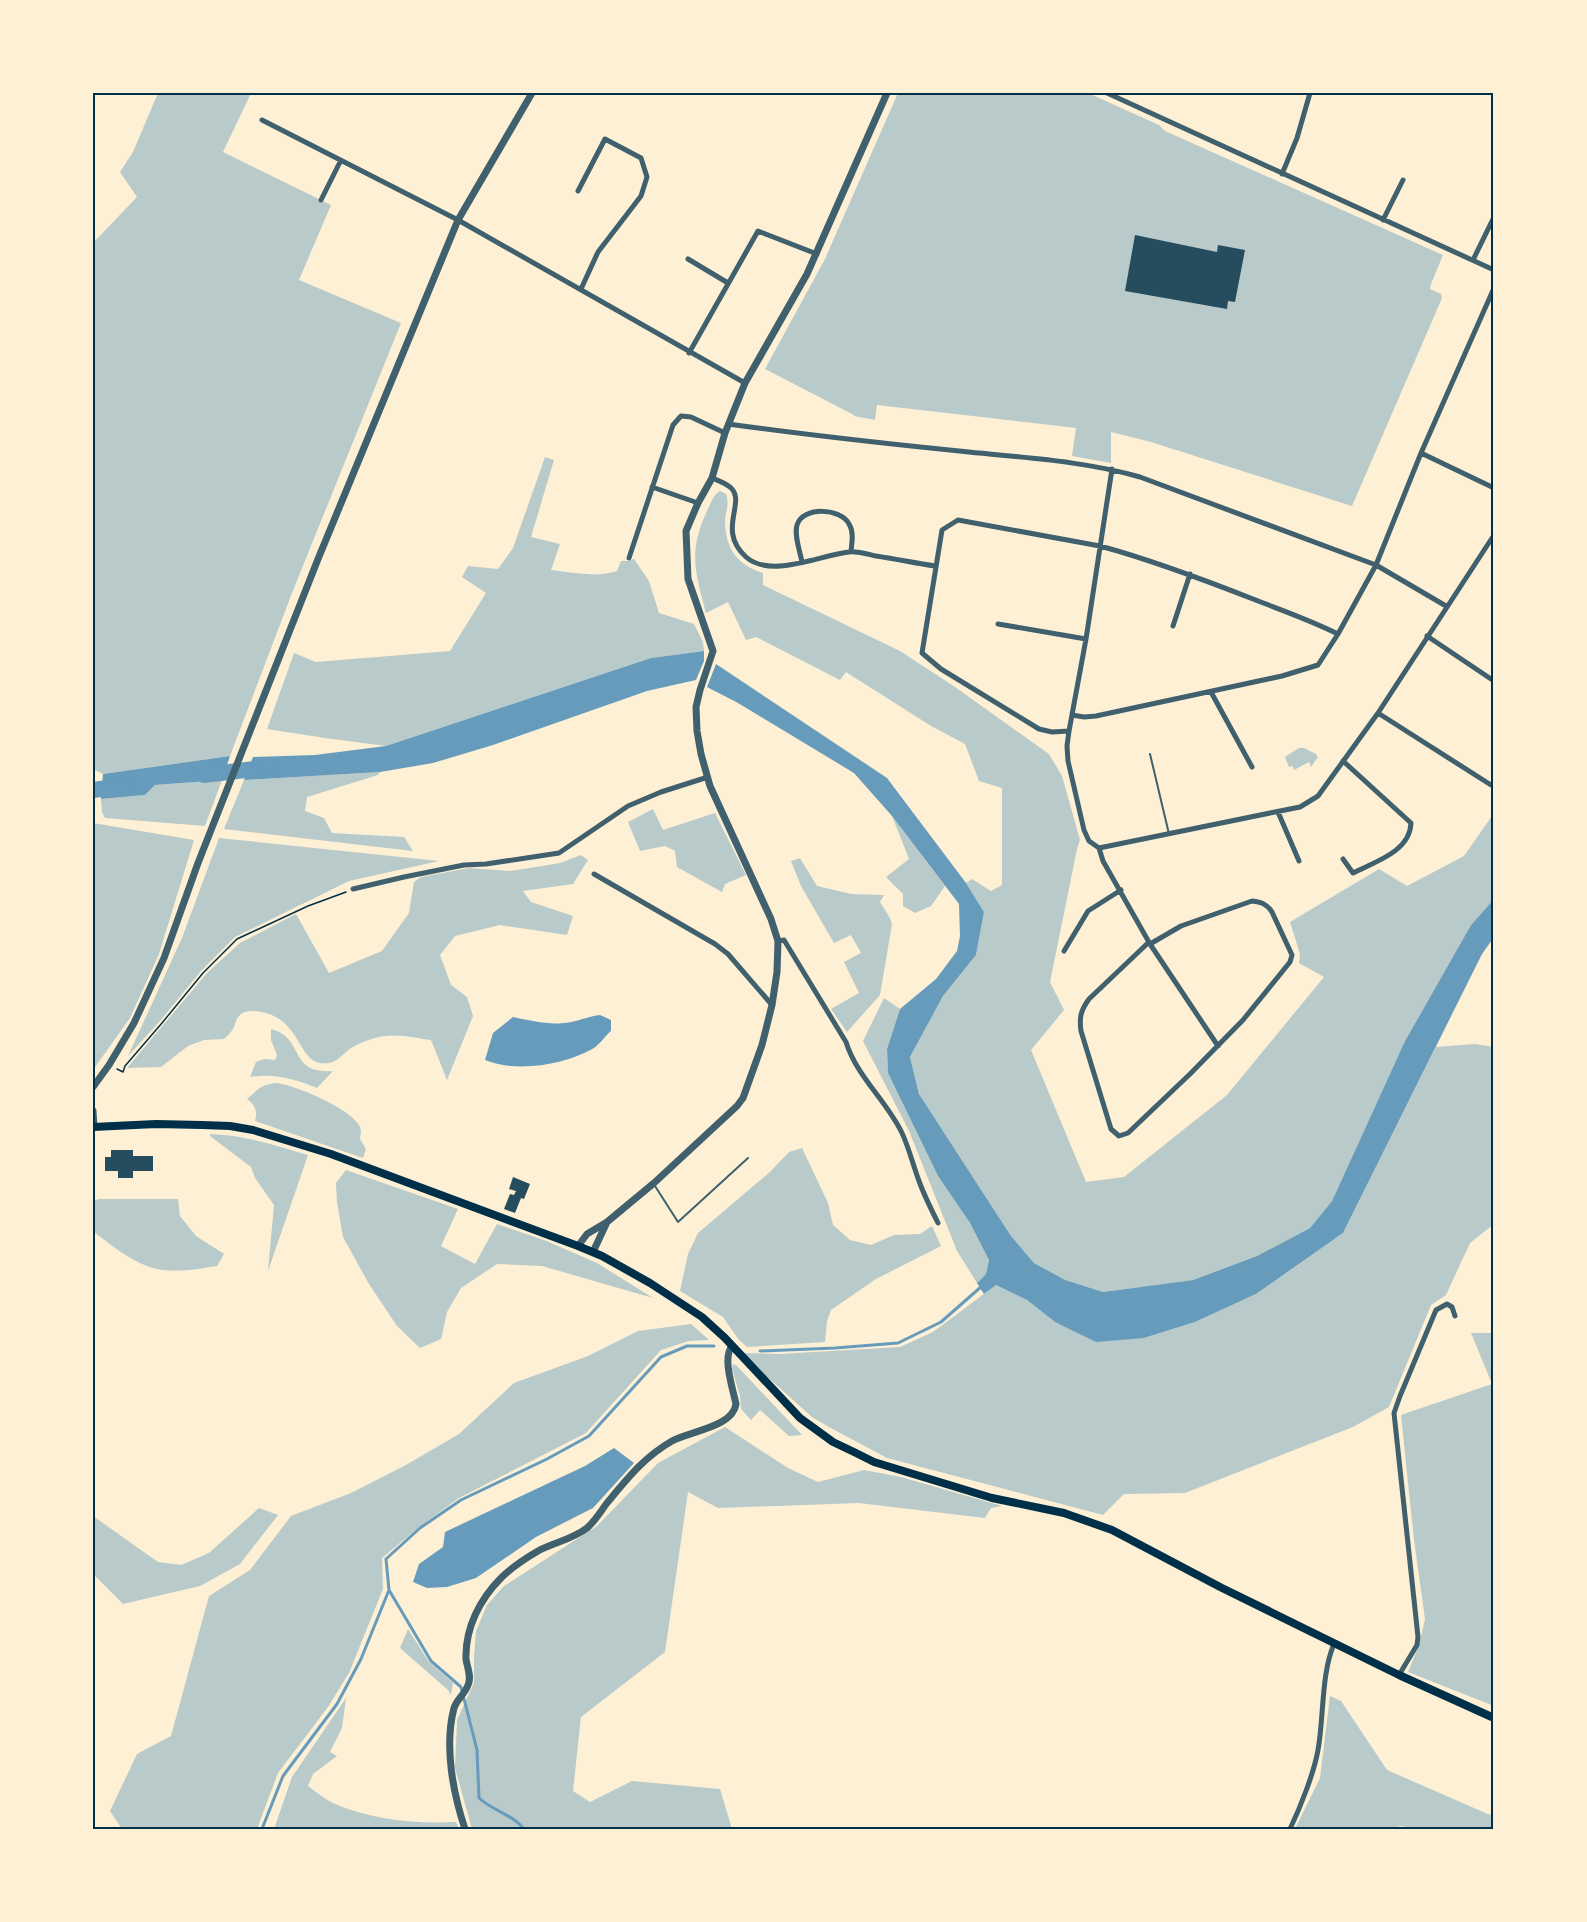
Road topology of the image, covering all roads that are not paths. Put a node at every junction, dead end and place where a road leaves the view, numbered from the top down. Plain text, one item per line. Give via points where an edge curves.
1 (532, 93) edge
2 (887, 93) edge
3 (1107, 93) edge
4 (1310, 93) edge
5 (262, 120) dead end
6 (341, 160) junction
7 (1282, 174) junction
8 (1403, 180) dead end
9 (578, 191) dead end
10 (321, 200) dead end
11 (1494, 217) edge
12 (458, 220) junction
13 (1383, 220) junction
14 (817, 254) junction
15 (688, 259) dead end
16 (1473, 260) junction
17 (1494, 270) edge
18 (729, 283) junction
19 (1494, 288) edge
20 (582, 289) junction
21 (689, 353) junction
22 (745, 383) junction
23 (728, 424) junction
24 (725, 433) junction
25 (1421, 453) junction
26 (1112, 469) junction
27 (712, 478) junction
28 (652, 487) junction
29 (1494, 488) edge
30 (698, 503) junction
31 (1494, 534) edge
32 (1100, 546) junction
33 (851, 551) junction
34 (629, 558) dead end
35 (802, 562) junction
36 (1376, 565) junction
37 (935, 566) junction
38 (1190, 574) junction
39 (1446, 606) junction
40 (998, 624) dead end
41 (1173, 626) dead end
42 (1338, 634) junction
43 (1427, 636) junction
44 (1086, 639) junction
45 (1494, 681) edge
46 (1211, 692) junction
47 (1378, 713) junction
48 (1072, 715) junction
49 (1069, 731) junction
50 (1150, 754) dead end
51 (1343, 761) junction
52 (1252, 767) dead end
53 (708, 777) junction
54 (1492, 785) edge
55 (1278, 812) junction
56 (1169, 834) junction
57 (1099, 848) junction
58 (1343, 858) dead end
59 (1299, 861) dead end
60 (594, 874) dead end
61 (352, 889) road end
62 (1121, 890) junction
63 (778, 941) junction
64 (1149, 943) junction
65 (1064, 951) dead end
66 (772, 1005) junction
67 (1218, 1046) junction
68 (93, 1087) edge
69 (93, 1111) edge
70 (94, 1127) edge
71 (748, 1158) dead end
72 (654, 1183) junction
73 (607, 1222) junction
74 (938, 1223) dead end
75 (578, 1246) junction
76 (593, 1252) junction
77 (1455, 1316) dead end
78 (732, 1346) junction
79 (1334, 1644) junction
80 (1399, 1675) junction
81 (1494, 1718) edge
82 (465, 1829) edge
83 (1290, 1829) edge

1 - 12 street
2 - 14 street
3 - 7 street
4 - 7 street
5 - 6 street
6 - 10 street
6 - 12 street
7 - 13 street
8 - 13 street
9 - 20 street via 605,139 641,158 647,177 641,196 598,252
11 - 16 street
12 - 20 street
12 - 68 street via 339,508 164,958 134,1023
13 - 16 street
14 - 18 street via 758,231
14 - 22 street
15 - 18 street
16 - 17 street
18 - 21 street
19 - 25 street
20 - 21 street
21 - 22 street
22 - 23 street
23 - 24 street
23 - 26 street
24 - 27 street
24 - 28 street via 681,416 673,425
25 - 29 street
25 - 36 street
26 - 32 street
26 - 36 street
27 - 30 street
27 - 35 street via 734,491 733,535 748,558 776,567
28 - 30 street
28 - 34 street
30 - 53 street via 686,531 688,579 713,651 696,707 697,731
31 - 39 street
32 - 37 street via 958,520 942,530
32 - 38 street
32 - 44 street
33 - 35 street
33 - 35 street via 852,534 846,520 814,512 801,518 796,531
33 - 37 street
36 - 39 street
36 - 42 street
37 - 49 street via 922,653 941,669 1039,729
38 - 41 street
38 - 42 street
39 - 43 street
40 - 44 street
42 - 46 street via 1318,665
43 - 45 street
43 - 47 street
44 - 48 street
46 - 48 street via 1096,716
46 - 52 street
47 - 51 street
47 - 54 street
48 - 49 street
49 - 57 street via 1068,761 1084,830 1089,841
50 - 56 lane
51 - 55 street via 1318,796 1300,807
51 - 58 street via 1411,823 1397,851 1353,873
53 - 61 street via 628,806 559,853 464,865
53 - 63 street
55 - 56 street
55 - 59 street
56 - 57 street
57 - 62 street
60 - 66 street via 715,944
62 - 64 street
62 - 65 street via 1088,910
63 - 66 street
63 - 74 street via 784,940 860,1071 892,1116
64 - 67 street
64 - 67 street via 1181,926 1252,901 1262,903 1272,912 1291,950 1290,962
64 - 67 street via 1089,999 1080,1015 1081,1031 1114,1133 1128,1133
66 - 72 street via 743,1098
69 - 70 street
70 - 75 main road via 212,1125 253,1130 331,1154
71 - 72 lane via 678,1221
72 - 73 street
73 - 75 street via 587,1234
73 - 76 street
75 - 76 main road
76 - 78 main road via 651,1283 702,1317
77 - 80 street via 1447,1304 1436,1310 1395,1413 1418,1637
78 - 79 main road via 800,1418 834,1442 874,1462 992,1498 1064,1513 1112,1530
78 - 82 street via 727,1360 736,1404 730,1416 672,1441 655,1453 639,1465 589,1526 537,1551 503,1576 483,1598 472,1625 466,1658 469,1685 458,1698 452,1724 451,1769
79 - 80 main road
79 - 83 street via 1315,1765
80 - 81 main road

